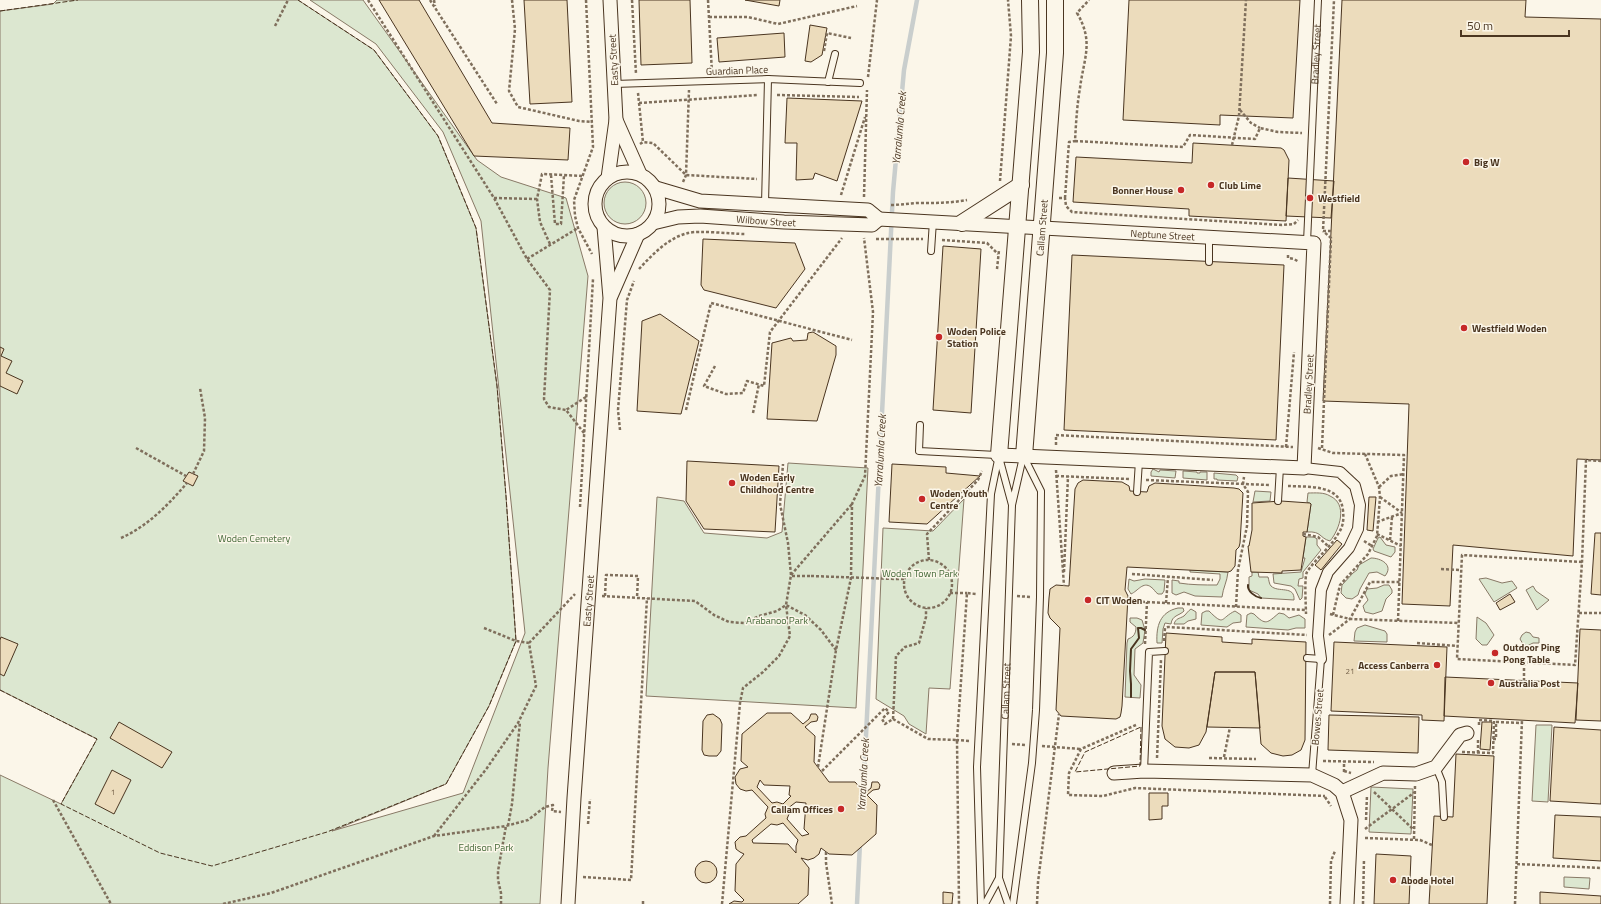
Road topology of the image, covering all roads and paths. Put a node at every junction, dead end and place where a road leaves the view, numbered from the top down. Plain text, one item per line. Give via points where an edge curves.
1 (288, 0) edge
2 (368, 0) edge
3 (430, 0) edge
4 (434, 0) edge
5 (512, 0) edge
6 (586, 0) edge
7 (610, 0) edge
8 (632, 0) edge
9 (708, 0) edge
10 (877, 0) edge
11 (1008, 0) edge
12 (1030, 0) edge
13 (1055, 0) edge
14 (1089, 0) edge
15 (1246, 0) edge
16 (1318, 0) edge
17 (1334, 0) edge
18 (435, 6) junction
19 (857, 6) dead end
20 (709, 17) junction
21 (275, 26) dead end
22 (851, 38) dead end
23 (824, 54) dead end
24 (835, 54) dead end
25 (712, 75) dead end
26 (768, 79) junction
27 (690, 81) junction
28 (828, 82) junction
29 (637, 83) junction
30 (860, 83) dead end
31 (614, 84) junction
32 (768, 95) junction
33 (859, 97) dead end
34 (689, 100) junction
35 (639, 103) junction
36 (497, 104) dead end
37 (1240, 110) junction
38 (866, 113) junction
39 (616, 120) junction
40 (592, 122) junction
41 (1260, 128) junction
42 (1302, 133) dead end
43 (1074, 141) junction
44 (1232, 145) dead end
45 (551, 174) junction
46 (640, 174) junction
47 (564, 175) junction
48 (582, 176) junction
49 (608, 178) junction
50 (1021, 185) junction
51 (656, 188) junction
52 (841, 195) dead end
53 (996, 196) junction
54 (494, 198) junction
55 (1065, 198) dead end
56 (537, 199) junction
57 (971, 200) dead end
58 (863, 203) dead end
59 (765, 204) junction
60 (904, 205) dead end
61 (1066, 206) dead end
62 (1298, 215) dead end
63 (879, 219) junction
64 (933, 221) junction
65 (653, 223) junction
66 (962, 223) junction
67 (1017, 226) junction
68 (604, 227) junction
69 (1041, 227) junction
70 (578, 228) junction
71 (1323, 231) junction
72 (1331, 231) dead end
73 (638, 234) junction
74 (751, 234) dead end
75 (834, 237) dead end
76 (1209, 237) junction
77 (842, 238) junction
78 (849, 238) dead end
79 (856, 238) dead end
80 (877, 239) dead end
81 (932, 240) junction
82 (1307, 242) junction
83 (550, 244) junction
84 (931, 251) dead end
85 (998, 254) dead end
86 (1288, 258) dead end
87 (526, 259) junction
88 (595, 259) dead end
89 (1209, 262) dead end
90 (1301, 265) dead end
91 (637, 271) dead end
92 (594, 275) dead end
93 (635, 278) dead end
94 (610, 298) junction
95 (779, 321) junction
96 (852, 340) dead end
97 (1294, 352) dead end
98 (715, 366) dead end
99 (759, 384) junction
100 (200, 388) dead end
101 (586, 397) junction
102 (566, 410) junction
103 (686, 410) dead end
104 (754, 413) dead end
105 (920, 425) dead end
106 (620, 430) dead end
107 (584, 434) junction
108 (1056, 435) dead end
109 (1245, 444) junction
110 (1286, 447) junction
111 (1305, 447) junction
112 (136, 448) dead end
113 (1322, 448) junction
114 (1244, 450) dead end
115 (1365, 454) junction
116 (999, 455) junction
117 (1024, 456) junction
118 (1139, 461) junction
119 (1601, 461) edge
120 (783, 464) dead end
121 (1280, 467) junction
122 (1304, 468) junction
123 (982, 471) dead end
124 (193, 474) dead end
125 (1404, 474) junction
126 (186, 476) dead end
127 (1068, 476) junction
128 (1138, 479) junction
129 (187, 483) dead end
130 (1244, 484) junction
131 (1279, 486) junction
132 (1379, 487) junction
133 (1137, 492) dead end
134 (1380, 497) junction
135 (1278, 501) dead end
136 (852, 504) junction
137 (1012, 504) junction
138 (580, 510) dead end
139 (1402, 513) junction
140 (1392, 517) junction
141 (1377, 522) junction
142 (1303, 534) dead end
143 (1376, 534) junction
144 (120, 538) dead end
145 (1390, 540) junction
146 (1401, 546) junction
147 (928, 560) junction
148 (1582, 562) junction
149 (1441, 569) dead end
150 (1461, 570) junction
151 (1132, 574) dead end
152 (791, 576) junction
153 (1168, 577) junction
154 (904, 579) junction
155 (1213, 580) dead end
156 (1400, 582) junction
157 (575, 587) dead end
158 (950, 593) junction
159 (967, 594) dead end
160 (637, 598) junction
161 (646, 598) junction
162 (1128, 601) dead end
163 (1147, 602) junction
164 (1166, 603) junction
165 (786, 605) junction
166 (1236, 607) junction
167 (926, 608) junction
168 (1319, 611) junction
169 (1579, 612) junction
170 (1601, 613) edge
171 (1333, 614) junction
172 (1350, 619) junction
173 (1398, 621) junction
174 (1331, 622) dead end
175 (1459, 623) junction
176 (484, 628) dead end
177 (1329, 629) dead end
178 (1323, 636) junction
179 (1417, 642) dead end
180 (529, 643) junction
181 (1457, 646) junction
182 (836, 650) junction
183 (1147, 650) junction
184 (1163, 651) junction
185 (1307, 658) dead end
186 (1321, 659) junction
187 (1524, 662) junction
188 (1524, 681) dead end
189 (1059, 714) dead end
190 (520, 719) junction
191 (894, 719) junction
192 (1494, 721) dead end
193 (1142, 722) dead end
194 (1230, 728) dead end
195 (1467, 733) dead end
196 (1493, 739) junction
197 (1493, 753) dead end
198 (1224, 757) dead end
199 (1156, 759) dead end
200 (1344, 761) dead end
201 (818, 767) dead end
202 (1436, 767) junction
203 (822, 771) dead end
204 (1144, 771) junction
205 (1344, 771) dead end
206 (1114, 773) dead end
207 (1312, 775) junction
208 (1415, 784) dead end
209 (1372, 790) dead end
210 (1342, 792) junction
211 (1415, 792) junction
212 (53, 800) dead end
213 (1392, 809) junction
214 (562, 812) dead end
215 (1335, 812) dead end
216 (1444, 817) dead end
217 (507, 826) junction
218 (1365, 829) dead end
219 (1414, 830) junction
220 (434, 836) junction
221 (1365, 838) dead end
222 (1414, 839) junction
223 (1432, 844) dead end
224 (1338, 845) dead end
225 (826, 852) dead end
226 (1517, 864) junction
227 (1601, 868) edge
228 (582, 877) dead end
229 (999, 878) junction
230 (111, 904) edge
231 (223, 904) edge
232 (501, 904) edge
233 (568, 904) edge
234 (722, 904) edge
235 (832, 904) edge
236 (959, 904) edge
237 (981, 904) edge
238 (986, 904) edge
239 (1008, 904) edge
240 (1013, 904) edge
241 (1037, 904) edge
242 (1330, 904) edge
243 (1347, 904) edge
244 (1515, 904) edge

1 - 21 path
2 - 54 path
3 - 18 path
4 - 18 path
5 - 40 path via 515,30 509,91 518,107
6 - 40 path
7 - 31 street, Easty Street
8 - 29 path
9 - 20 path
10 - 38 path
11 - 53 path via 1011,36 1000,182
12 - 50 street via 1031,52
13 - 69 street, Callam Street via 1055,53
14 - 43 path via 1077,13 1087,41
15 - 37 path
16 - 82 lane, Bradley Street
17 - 71 path
18 - 36 path
19 - 20 path via 778,24 748,16
20 - 25 path
22 - 23 path via 827,33
24 - 28 lane
26 - 27 lane, Guardian Place
26 - 28 lane, Guardian Place
26 - 32 lane
27 - 29 lane, Guardian Place
27 - 34 path
28 - 30 lane, Guardian Place
29 - 31 lane, Guardian Place
29 - 35 path
31 - 39 street, Easty Street
32 - 33 path
32 - 34 path
32 - 59 lane
34 - 35 path
34 - 35 path via 686,175 653,143 643,142
37 - 41 path via 1251,123
37 - 44 path, bridge
38 - 52 path
38 - 58 path
39 - 46 street, Easty Street
39 - 49 street, Easty Street
40 - 48 path via 593,147
41 - 42 path
41 - 43 path via 1255,139 1190,135 1183,147
43 - 55 path via 1069,142
45 - 47 path
45 - 47 path via 555,224 561,224
45 - 56 path via 542,174
46 - 49 street via 624,172
46 - 51 street
47 - 48 path
48 - 70 path via 574,200
49 - 68 street via 600,186 595,207
50 - 53 street
50 - 67 street
51 - 59 street, Wilbow Street via 700,201
51 - 65 street via 660,206
53 - 66 street
54 - 56 path
54 - 87 path
56 - 83 path via 540,222
57 - 60 path
59 - 63 street, Wilbow Street via 868,210
61 - 62 path via 1072,212 1282,225 1294,224 1298,221
63 - 64 street, Wilbow Street
63 - 65 street, Wilbow Street via 872,225 700,216 678,217
64 - 66 street, Wilbow Street
64 - 81 lane
65 - 73 street
66 - 67 street, Wilbow Street
67 - 69 street, Neptune Street
67 - 116 street
68 - 73 street via 620,235
68 - 94 street, Easty Street
69 - 76 street, Neptune Street
69 - 117 street, Callam Street
70 - 83 path
70 - 88 path
71 - 72 path
71 - 113 path via 1331,238
73 - 94 street, Easty Street
74 - 91 path via 690,232 671,240
75 - 77 path
76 - 82 street, Neptune Street
76 - 89 lane
77 - 78 path
77 - 95 path
79 - 136 path via 864,238 873,320 865,476
80 - 81 path
81 - 84 lane
81 - 85 path via 987,243
82 - 111 street, Bradley Street via 1314,243
83 - 87 path
86 - 90 path via 1299,261
87 - 102 path via 550,290 544,399 549,407
92 - 101 path
93 - 106 path via 627,300 618,410
94 - 233 street, Easty Street
95 - 96 path
95 - 99 path via 770,332 764,386
95 - 103 path via 711,303
97 - 110 path
98 - 99 path via 704,386 726,394 743,393 747,381
99 - 104 path
100 - 124 path via 205,418 204,451
101 - 102 path
101 - 107 path
102 - 107 path
105 - 116 lane via 919,451
107 - 138 path
108 - 109 path
109 - 110 path
109 - 114 path
110 - 111 path
111 - 113 path
111 - 122 street, Bradley Street
112 - 126 path
113 - 115 path via 1333,454
115 - 125 path via 1404,455
115 - 132 path
116 - 117 street
116 - 137 lane
116 - 237 lane via 991,494 977,767
117 - 118 street
117 - 137 lane
117 - 240 lane via 1041,491 1040,597 1032,763
118 - 121 street
118 - 128 lane
119 - 148 path via 1586,460
120 - 152 path via 780,504 788,543
121 - 122 street
121 - 131 lane
122 - 168 street, Bowes Street via 1340,472 1355,486 1360,505 1358,529 1350,548 1328,572 1320,590
123 - 147 path via 978,480 927,534
125 - 132 path via 1391,476
125 - 139 path
127 - 127 path via 1056,476 1064,586 1064,578
127 - 128 path
128 - 130 path
128 - 133 lane
129 - 144 path via 148,522
130 - 131 path
130 - 166 path via 1248,492 1246,526 1238,570
131 - 135 lane
131 - 142 path via 1322,489 1330,491 1340,501 1344,521 1335,539 1328,546 1318,537
132 - 134 path
134 - 139 path
134 - 141 path
136 - 152 path
136 - 182 path via 851,578
137 - 229 lane, Callam Street
139 - 140 path
139 - 146 path
140 - 141 path
140 - 145 path
141 - 143 path
143 - 145 path
143 - 171 path via 1368,554 1340,585
145 - 146 path
146 - 156 path
147 - 154 path via 922,560 910,567
147 - 158 path via 943,565 948,571 952,585
148 - 150 path via 1462,555
148 - 169 path
149 - 150 path
150 - 175 path
151 - 153 path
152 - 154 path, bridge
152 - 165 path
153 - 155 path
153 - 164 path
154 - 167 path via 906,595 911,602
156 - 172 path via 1370,582
156 - 173 path
157 - 180 path via 575,594
158 - 159 path
158 - 167 path via 941,604
160 - 160 path via 638,576 606,575 605,596
160 - 161 path
161 - 165 path via 695,601 728,622 744,623
161 - 228 path via 631,880
162 - 163 path
163 - 164 path
163 - 183 path
164 - 166 path
165 - 182 path via 805,615 821,630
165 - 234 path via 790,636 779,656 744,688 740,703
166 - 168 path
167 - 191 path via 919,642 905,647 896,656
168 - 171 path
168 - 178 street, Bowes Street
169 - 170 path
169 - 187 path via 1576,665
171 - 172 path
171 - 174 path
172 - 173 path
172 - 178 path
173 - 175 path
175 - 181 path
176 - 180 path via 516,641
177 - 178 path
178 - 184 path via 1168,627
178 - 186 street, Bowes Street
179 - 181 path
180 - 190 path via 536,686
181 - 187 path via 1457,658
182 - 201 path
183 - 184 lane
183 - 204 lane
184 - 199 path
185 - 186 lane
186 - 207 lane, Bowes Street
187 - 188 path
189 - 241 path
190 - 217 path via 512,804
190 - 220 path via 487,768
191 - 203 path via 885,724 882,719 889,712 885,708
191 - 236 path via 928,739 957,740
192 - 196 path
193 - 215 path via 1081,749 1069,773 1068,795 1103,796 1135,788 1325,796
194 - 198 path
195 - 202 street via 1460,735
196 - 197 path
196 - 226 path via 1496,739 1496,722 1522,722
200 - 205 path
202 - 210 street via 1416,774 1383,773
202 - 216 lane via 1442,782
204 - 206 street
204 - 207 street
207 - 210 street via 1334,785
208 - 211 path
209 - 213 path
210 - 243 street via 1351,820
211 - 213 path
211 - 219 path
212 - 230 path
213 - 218 path
213 - 219 path
214 - 217 path via 552,811 553,805 545,807 528,820
217 - 220 path
217 - 232 path via 498,871
219 - 222 path
220 - 231 path via 271,893
221 - 222 path
222 - 223 path
224 - 242 path via 1331,861
225 - 235 path
226 - 227 path
226 - 244 path
229 - 238 lane
229 - 239 lane

